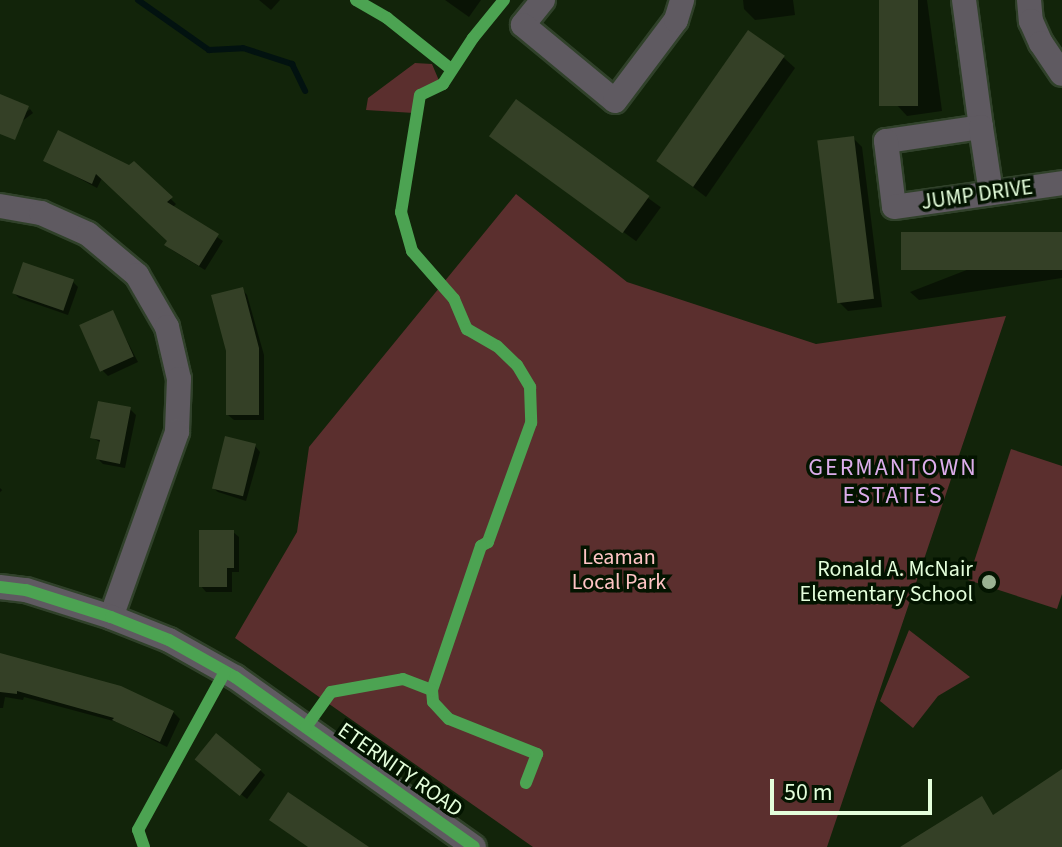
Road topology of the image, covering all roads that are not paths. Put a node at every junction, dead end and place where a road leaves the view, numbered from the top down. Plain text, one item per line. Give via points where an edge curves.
1 (543, 0) edge
2 (682, 0) edge
3 (964, 0) edge
4 (1029, 0) edge
5 (1062, 74) edge
6 (981, 127) junction
7 (1062, 183) edge
8 (991, 193) junction
9 (0, 206) edge
10 (0, 587) edge
11 (111, 617) junction
12 (474, 847) edge

1 - 2 street via 523,25 615,101 676,20
3 - 6 street
4 - 5 street via 1031,21
6 - 8 street
6 - 8 street, JUMP DRIVE via 886,141 894,207
7 - 8 street, JUMP DRIVE
9 - 11 street via 41,213 88,234 137,275 167,327 179,379 177,432
10 - 11 street, ETERNITY ROAD
11 - 12 street, ETERNITY ROAD via 169,640 235,677

